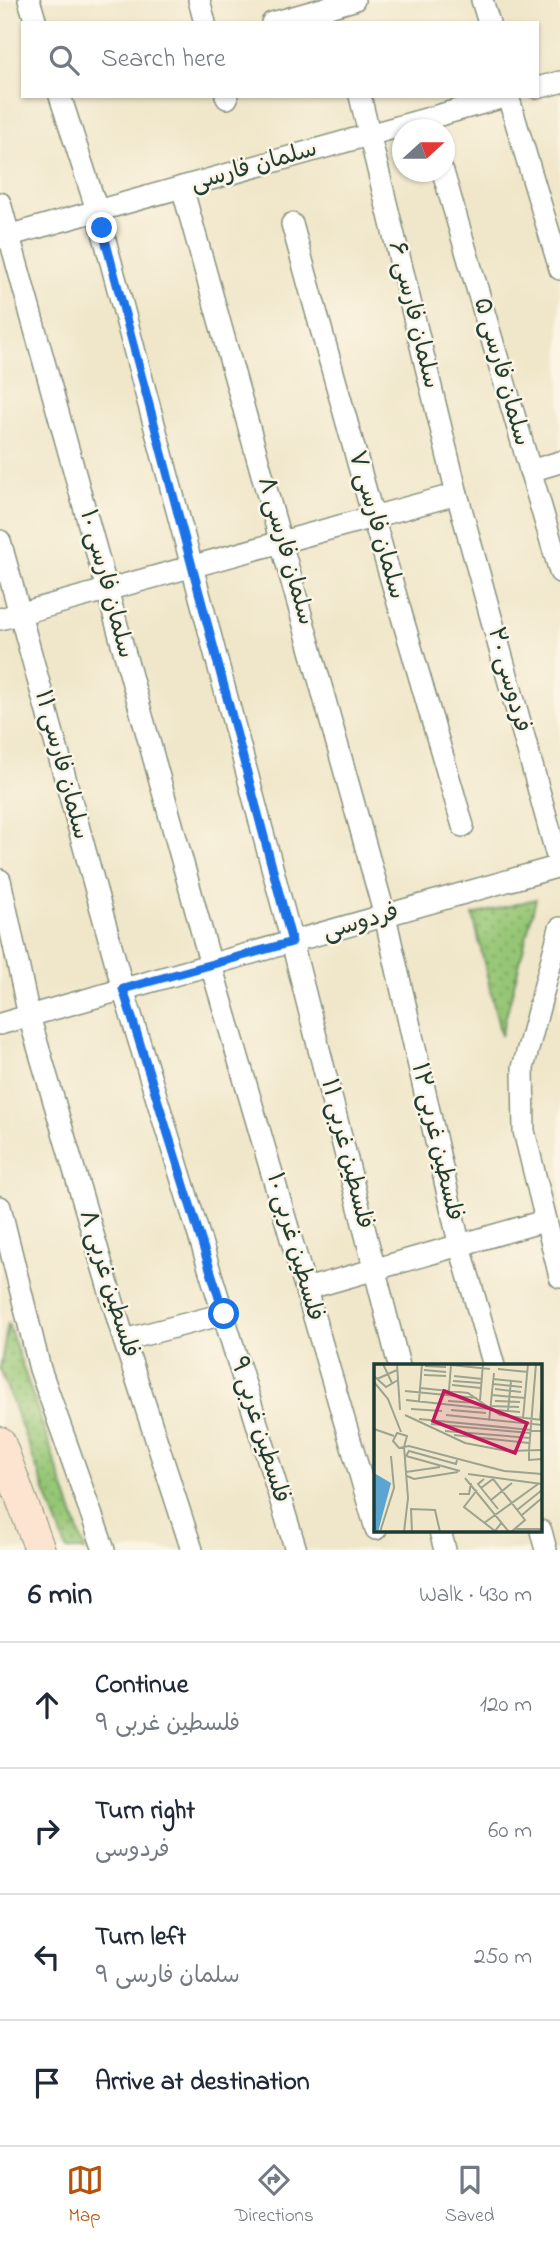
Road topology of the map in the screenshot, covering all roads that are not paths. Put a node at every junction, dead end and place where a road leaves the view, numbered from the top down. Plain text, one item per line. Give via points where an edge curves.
1 (29, 0) edge
2 (199, 0) edge
3 (482, 0) edge
4 (343, 7) edge
5 (35, 21) edge
6 (204, 21) edge
7 (281, 21) edge
8 (488, 21) edge
9 (560, 82) edge
10 (539, 87) edge
11 (61, 98) edge
12 (360, 98) edge
13 (502, 98) edge
14 (509, 98) edge
15 (443, 119) edge
16 (392, 131) edge
17 (369, 135) junction
18 (446, 182) edge
19 (182, 187) junction
20 (0, 202) edge
21 (97, 211) junction
22 (292, 224) dead end
23 (5, 236) edge
24 (560, 269) edge
25 (560, 462) edge
26 (530, 471) junction
27 (457, 494) junction
28 (373, 517) junction
29 (0, 541) edge
30 (282, 542) junction
31 (192, 567) junction
32 (560, 572) edge
33 (107, 590) junction
34 (10, 616) edge
35 (463, 825) dead end
36 (560, 867) edge
37 (0, 880) edge
38 (385, 916) junction
39 (560, 928) edge
40 (292, 942) junction
41 (211, 965) junction
42 (123, 989) junction
43 (29, 1016) junction
44 (0, 1024) edge
45 (0, 1207) edge
46 (544, 1221) junction
47 (459, 1243) junction
48 (374, 1268) junction
49 (560, 1277) edge
50 (9, 1282) edge
51 (306, 1289) junction
52 (224, 1314) junction
53 (124, 1340) junction
54 (398, 1364) edge
55 (493, 1364) edge
56 (0, 1442) edge
57 (374, 1523) edge
58 (377, 1532) edge
59 (440, 1532) edge
60 (541, 1532) edge
61 (40, 1550) edge
62 (104, 1550) edge
63 (192, 1550) edge
64 (296, 1550) edge
65 (382, 1550) edge
66 (445, 1550) edge
67 (546, 1550) edge

1 - 5 street
2 - 6 street
3 - 8 street
4 - 7 street
9 - 10 street
11 - 21 street, فلسطین غربی ۱۱
12 - 17 street, سلمان فارسی ۶
13 - 15 street, سلمان فارسی
14 - 24 street
16 - 17 street, سلمان فارسی
17 - 19 street, سلمان فارسی
17 - 27 street, سلمان فارسی ۶
18 - 26 street, سلمان فارسی ۵
19 - 21 street, سلمان فارسی
19 - 30 street, سلمان فارسی ۸
20 - 23 street, سلمان فارسی ۱۰
21 - 23 street, سلمان فارسی
21 - 31 street, فلسطین غربی ۱۱
22 - 28 street, سلمان فارسی ۷
23 - 33 street, سلمان فارسی ۱۰
25 - 26 street
26 - 32 street, سلمان فارسی ۵
27 - 28 street
27 - 36 street, فردوسی ۲۰
28 - 30 street
28 - 35 street, سلمان فارسی ۷
29 - 34 street, سلمان فارسی ۱۱
30 - 31 street
30 - 38 street, سلمان فارسی ۸
31 - 33 street
31 - 40 street, فلسطین غربی ۱۱
33 - 34 street
33 - 41 street, سلمان فارسی ۱۰
34 - 42 street, سلمان فارسی ۱۱
36 - 38 street, فردوسی
37 - 43 street, فلسطین غربی ۸
38 - 40 street, فردوسی
38 - 47 street, فلسطین غربی ۱۲
39 - 46 street via 523,1068 524,1131
40 - 41 street, فردوسی
40 - 48 street, فلسطین غربی ۱۱
41 - 42 street, فردوسی
41 - 51 street, فلسطین غربی ۱۰
42 - 43 street, فردوسی
42 - 52 street, فلسطین غربی ۹
43 - 44 street, فردوسی
43 - 53 street, فلسطین غربی ۸
45 - 50 street
46 - 47 street
46 - 49 street
47 - 48 street
47 - 55 street, فلسطین غربی ۱۲
48 - 51 street
48 - 54 street, فلسطین غربی ۱۱
50 - 62 street
51 - 57 street, فلسطین غربی ۱۰
52 - 53 street
52 - 64 street, فلسطین غربی ۹
53 - 63 street, فلسطین غربی ۸
56 - 61 main road
58 - 65 street, فلسطین غربی ۱۰
59 - 66 street
60 - 67 street

